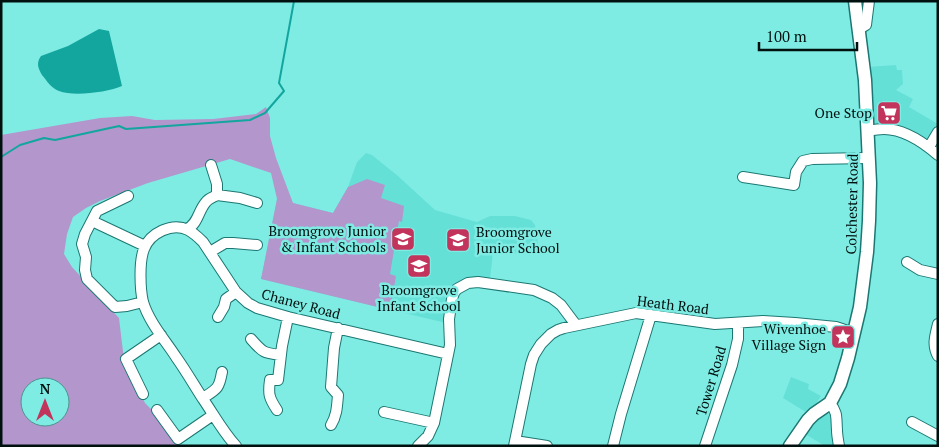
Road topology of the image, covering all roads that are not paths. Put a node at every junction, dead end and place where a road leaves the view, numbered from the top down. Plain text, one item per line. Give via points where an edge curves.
1 (855, 1) edge
2 (869, 1) edge
3 (859, 29) junction
4 (868, 131) junction
5 (938, 132) edge
6 (929, 147) junction
7 (938, 154) edge
8 (868, 158) junction
9 (211, 165) dead end
10 (743, 177) dead end
11 (217, 195) junction
12 (128, 196) dead end
13 (257, 204) dead end
14 (92, 221) junction
15 (188, 230) junction
16 (257, 245) dead end
17 (145, 246) junction
18 (210, 252) junction
19 (907, 262) dead end
20 (938, 274) edge
21 (236, 292) junction
22 (143, 302) junction
23 (652, 315) junction
24 (218, 317) dead end
25 (288, 317) junction
26 (738, 324) junction
27 (938, 324) edge
28 (576, 325) junction
29 (338, 328) junction
30 (854, 333) junction
31 (161, 335) junction
32 (251, 340) dead end
33 (448, 354) junction
34 (281, 356) junction
35 (938, 356) edge
36 (222, 372) dead end
37 (144, 394) dead end
38 (203, 398) junction
39 (830, 403) junction
40 (157, 410) dead end
41 (277, 410) dead end
42 (384, 412) dead end
43 (214, 415) junction
44 (912, 422) dead end
45 (434, 423) junction
46 (331, 425) dead end
47 (938, 436) edge
48 (515, 443) edge
49 (236, 446) edge
50 (418, 446) edge
51 (547, 446) edge
52 (613, 446) edge
53 (704, 446) edge
54 (790, 446) edge
55 (839, 446) edge

1 - 3 main road, Colchester Road
2 - 3 street via 866,25
3 - 4 main road, Colchester Road
4 - 6 street via 895,130
4 - 8 main road, Colchester Road
5 - 6 street
6 - 7 street
8 - 10 street via 803,161 796,172 794,185
8 - 30 main road, Colchester Road via 867,244
9 - 11 street
11 - 13 street
11 - 15 street via 206,202 194,226
12 - 14 street via 97,211
14 - 17 street
14 - 22 street via 82,241 87,279 115,307
15 - 17 street via 162,230
15 - 18 street, Chaney Road
16 - 18 street via 225,243
17 - 22 street via 141,263
18 - 21 street, Chaney Road
19 - 20 street via 920,270
21 - 24 street via 226,299
21 - 25 street, Chaney Road via 257,308
22 - 31 street
23 - 26 street, Heath Road
23 - 28 street, Heath Road via 636,313
23 - 52 street
25 - 29 street, Chaney Road
25 - 34 street
26 - 30 street, Heath Road via 762,321 795,323
26 - 53 street, Tower Road via 732,364
27 - 35 street via 934,349
28 - 33 street via 561,305 541,292 474,282 454,293
28 - 48 street, Heath Road via 551,334 534,355
29 - 33 street, Chaney Road
29 - 46 street via 332,387 338,395 338,408
30 - 39 main road, Colchester Road via 840,384
31 - 37 street via 126,359
31 - 38 street
32 - 34 street via 264,352
33 - 45 street
34 - 41 street via 278,380 270,380 268,393
36 - 38 street via 218,387
38 - 43 street
39 - 54 main road via 814,414
39 - 55 street via 835,408
40 - 43 street via 178,439
42 - 45 street
43 - 49 street
44 - 47 street
45 - 50 street
48 - 51 street

